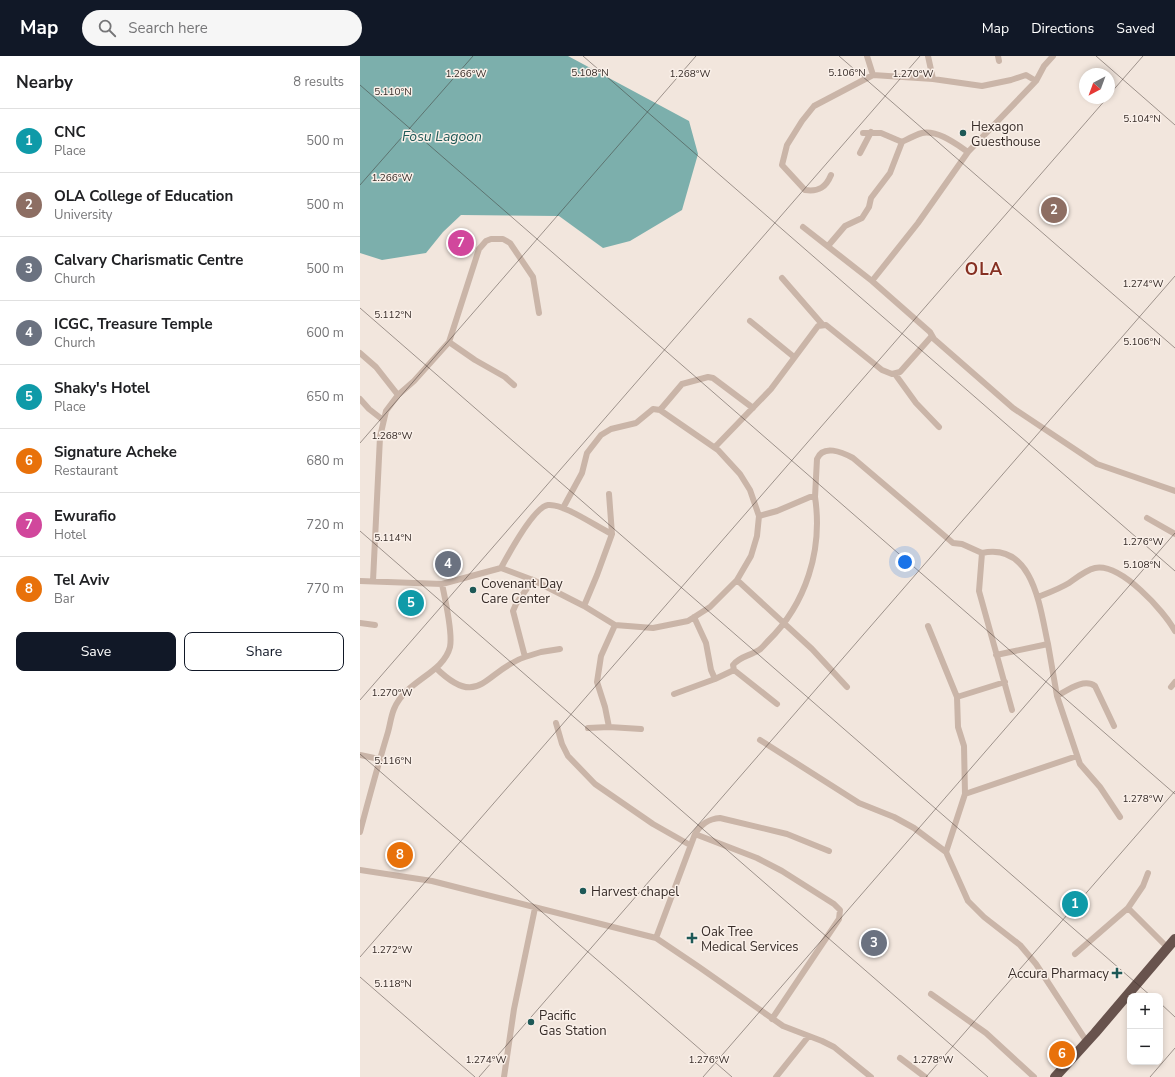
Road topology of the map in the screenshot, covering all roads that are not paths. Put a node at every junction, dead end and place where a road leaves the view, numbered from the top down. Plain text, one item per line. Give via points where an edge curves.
1 (867, 56) edge
2 (928, 56) edge
3 (1053, 56) edge
4 (873, 75) junction
5 (933, 79) junction
6 (1036, 81) junction
7 (871, 132) junction
8 (863, 133) dead end
9 (902, 142) junction
10 (968, 152) junction
11 (860, 153) dead end
12 (831, 175) dead end
13 (804, 227) dead end
14 (828, 246) junction
15 (782, 278) dead end
16 (872, 281) junction
17 (539, 313) dead end
18 (750, 321) dead end
19 (822, 324) junction
20 (934, 339) junction
21 (449, 342) junction
22 (360, 353) edge
23 (794, 357) junction
24 (895, 374) junction
25 (514, 385) dead end
26 (398, 395) junction
27 (360, 400) edge
28 (753, 408) junction
29 (660, 410) junction
30 (383, 420) junction
31 (939, 427) dead end
32 (715, 447) junction
33 (1175, 491) edge
34 (609, 494) dead end
35 (815, 498) junction
36 (563, 508) junction
37 (759, 516) junction
38 (1147, 518) dead end
39 (612, 534) junction
40 (1175, 534) edge
41 (982, 553) junction
42 (501, 568) junction
43 (533, 580) junction
44 (737, 580) junction
45 (360, 581) edge
46 (373, 581) junction
47 (442, 584) junction
48 (1038, 597) junction
49 (584, 606) junction
50 (694, 618) junction
51 (360, 623) edge
52 (784, 623) junction
53 (374, 625) dead end
54 (615, 625) junction
55 (928, 626) dead end
56 (1175, 631) edge
57 (1048, 644) junction
58 (560, 649) dead end
59 (996, 655) junction
60 (525, 657) junction
61 (436, 668) junction
62 (734, 670) junction
63 (715, 679) junction
64 (1005, 682) junction
65 (847, 687) dead end
66 (674, 694) dead end
67 (1057, 696) junction
68 (957, 697) junction
69 (777, 704) dead end
70 (1012, 710) dead end
71 (556, 723) dead end
72 (1114, 726) dead end
73 (609, 727) junction
74 (588, 728) dead end
75 (641, 729) dead end
76 (760, 740) dead end
77 (360, 755) edge
78 (1077, 756) junction
79 (379, 760) junction
80 (965, 794) junction
81 (1120, 817) dead end
82 (360, 832) edge
83 (695, 834) junction
84 (690, 845) junction
85 (829, 851) dead end
86 (946, 852) junction
87 (360, 870) edge
88 (1148, 873) dead end
89 (535, 908) junction
90 (1128, 908) junction
91 (656, 938) junction
92 (1175, 939) edge
93 (1168, 948) junction
94 (1075, 954) dead end
95 (931, 994) dead end
96 (772, 1019) junction
97 (808, 1037) junction
98 (1087, 1042) junction
99 (900, 1058) dead end
100 (504, 1077) edge
101 (776, 1077) edge
102 (871, 1077) edge
103 (925, 1077) edge
104 (1034, 1077) edge
105 (1055, 1077) edge

1 - 4 street
2 - 5 street
3 - 6 street via 1041,70
4 - 5 street
4 - 12 street via 814,106 788,145 782,165 805,190 821,189
5 - 6 street via 982,86 1026,75
6 - 10 street
7 - 8 street
7 - 9 street via 881,133
7 - 11 street
9 - 10 street via 921,133 932,133
9 - 14 street via 890,173 871,198 862,218 845,226
10 - 16 street via 918,223
13 - 14 street
14 - 16 street
15 - 19 street
16 - 20 street via 930,332
17 - 21 street via 533,277 510,243 503,239 491,239 479,248
18 - 23 street
19 - 23 street
19 - 24 street via 882,370
20 - 24 street via 931,337 900,372
20 - 33 street via 1013,408 1097,464
21 - 25 street
21 - 26 street
22 - 26 street via 376,367
23 - 28 street
24 - 31 street via 916,403
26 - 30 street via 386,411
27 - 30 street
28 - 29 street via 713,378 708,377 682,384
28 - 32 street
29 - 32 street
29 - 36 street via 653,409 636,422 611,429 601,435 587,452 582,473
30 - 46 street
32 - 37 street via 744,479
34 - 39 street
35 - 37 street via 810,497
35 - 41 street via 819,454 831,451 844,454 853,458 952,543 962,544
35 - 52 street via 817,529 810,577
36 - 39 street
36 - 42 street via 548,505 542,508 528,524
37 - 44 street via 751,556
38 - 40 street
39 - 49 street
41 - 48 street via 995,552 1014,558 1033,582
41 - 59 street via 979,591
42 - 43 street
42 - 47 street
43 - 49 street
43 - 60 street via 513,611
44 - 50 street via 710,607
44 - 52 street
45 - 46 street
46 - 47 street
47 - 61 street via 450,646 444,660
48 - 56 street via 1068,584 1093,569 1104,568 1124,577 1144,592
48 - 57 street
49 - 54 street
50 - 54 street via 672,626 653,628
50 - 63 street via 706,642
51 - 53 street
52 - 62 street via 759,650 737,660 733,665
52 - 65 street
54 - 73 street via 601,656 597,682 606,707
55 - 68 street
57 - 59 street
57 - 67 street
58 - 60 street
59 - 64 street
60 - 61 street via 503,668 481,685 469,689 448,680
61 - 79 street via 402,695 394,709
62 - 63 street
62 - 69 street
63 - 66 street
64 - 68 street
64 - 70 street
67 - 72 street via 1084,683 1092,684
67 - 78 street
68 - 80 street via 958,728 964,746
71 - 84 street via 568,756 595,784 653,824
73 - 74 street
73 - 75 street
76 - 86 street via 859,803 914,828
77 - 79 street
78 - 80 street
78 - 81 street via 1080,764 1100,787
79 - 82 street
80 - 86 street
83 - 84 street
83 - 85 street via 699,826 710,819 720,818 787,834
83 - 96 street via 757,858 782,871 840,910 839,918
84 - 91 street
86 - 98 street via 968,901 1020,945 1036,964
87 - 89 street via 432,881
88 - 90 street via 1143,886
89 - 91 street
89 - 100 street via 514,1009
90 - 93 street
90 - 94 street
91 - 96 street
92 - 93 highway
93 - 98 highway
95 - 104 street via 986,1033
96 - 97 street
97 - 101 street
97 - 102 street via 834,1047
98 - 105 highway
99 - 103 street

